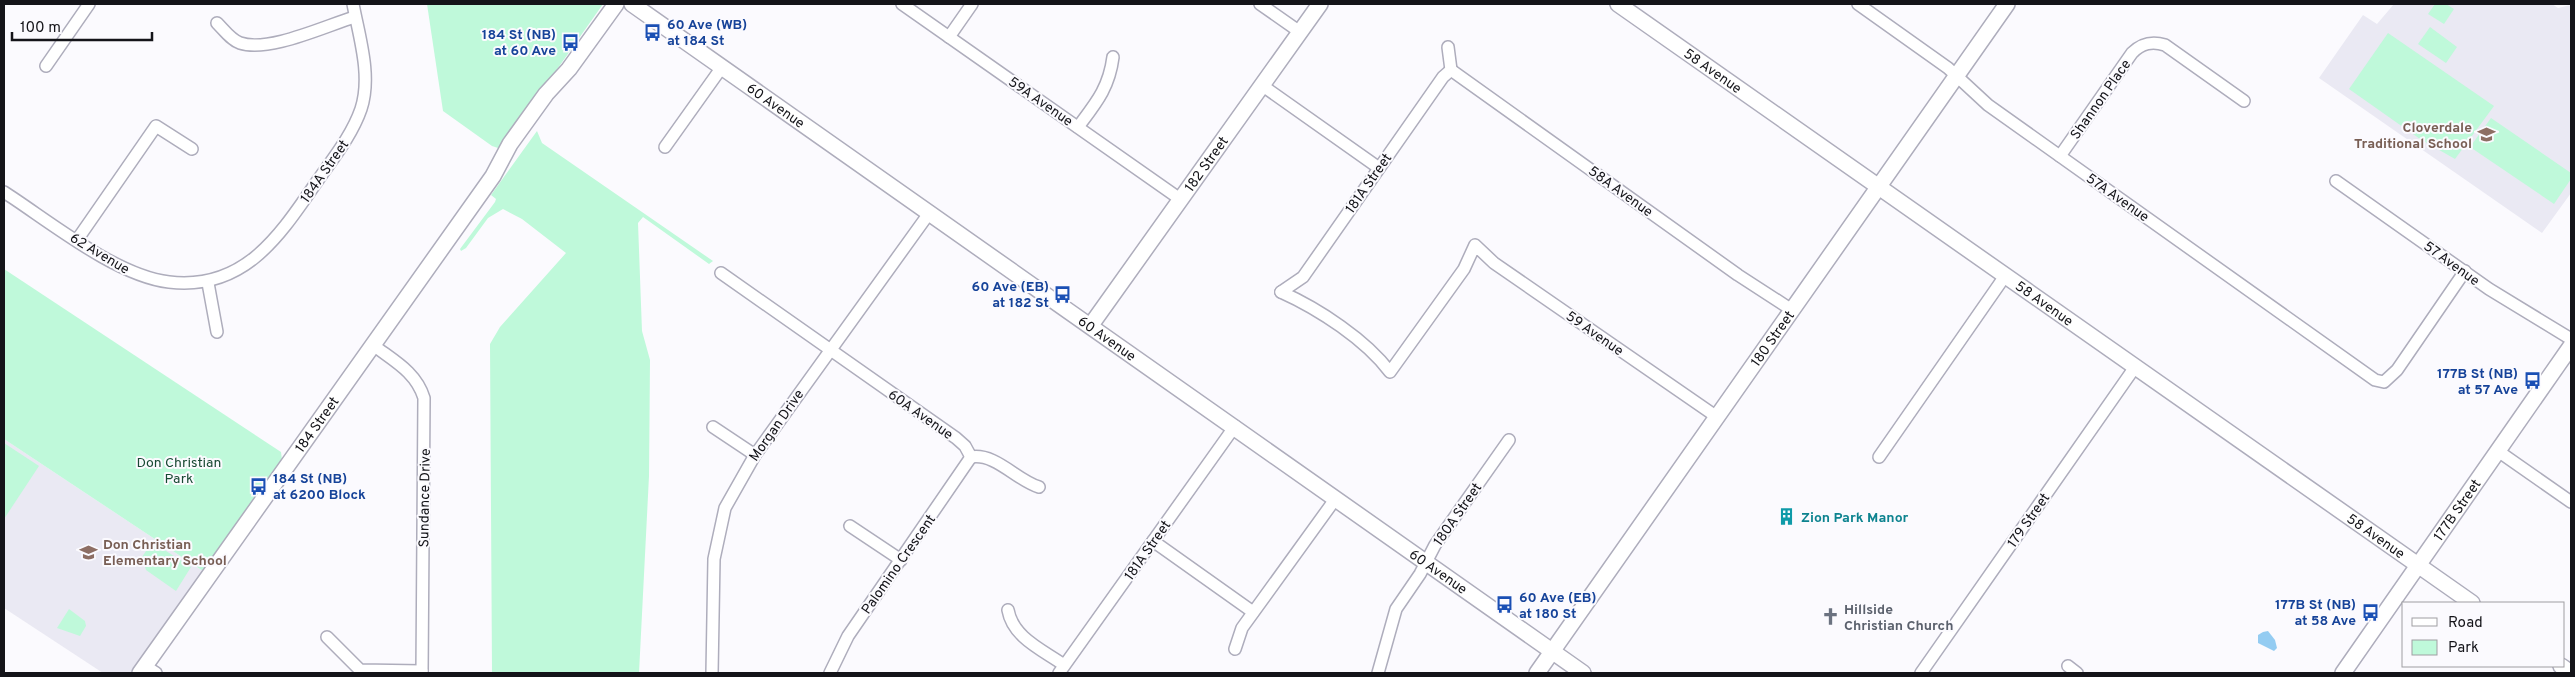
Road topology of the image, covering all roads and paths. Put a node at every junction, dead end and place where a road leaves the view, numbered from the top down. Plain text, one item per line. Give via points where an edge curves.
1 (89, 4) edge
2 (353, 4) edge
3 (616, 4) edge
4 (632, 4) edge
5 (902, 4) edge
6 (972, 4) edge
7 (1260, 4) edge
8 (1320, 4) edge
9 (1618, 4) edge
10 (1858, 4) edge
11 (2007, 4) edge
12 (355, 16) junction
13 (217, 23) dead end
14 (1300, 32) junction
15 (949, 37) junction
16 (1448, 47) dead end
17 (1113, 57) dead end
18 (46, 66) dead end
19 (722, 67) junction
20 (1451, 70) junction
21 (1957, 77) junction
22 (1263, 86) junction
23 (2244, 101) dead end
24 (1078, 127) junction
25 (665, 147) dead end
26 (192, 149) dead end
27 (2060, 156) junction
28 (1379, 168) junction
29 (2336, 181) dead end
30 (1878, 188) junction
31 (4, 192) edge
32 (1180, 199) junction
33 (930, 212) junction
34 (77, 240) junction
35 (2465, 271) junction
36 (721, 274) dead end
37 (2005, 276) junction
38 (208, 282) junction
39 (1792, 310) junction
40 (1091, 325) junction
41 (217, 332) dead end
42 (2571, 339) edge
43 (373, 345) junction
44 (2571, 346) edge
45 (829, 350) junction
46 (2134, 367) junction
47 (1390, 372) joint
48 (1716, 417) junction
49 (713, 426) dead end
50 (1235, 426) junction
51 (1509, 440) dead end
52 (2498, 451) junction
53 (755, 454) junction
54 (971, 457) junction
55 (1879, 457) dead end
56 (1039, 487) dead end
57 (1336, 498) junction
58 (2571, 502) edge
59 (850, 526) dead end
60 (1153, 541) junction
61 (901, 560) junction
62 (1426, 562) junction
63 (2419, 566) junction
64 (2471, 602) edge
65 (1008, 610) dead end
66 (1253, 612) junction
67 (327, 637) dead end
68 (1235, 649) dead end
69 (1552, 651) junction
70 (2068, 666) dead end
71 (1062, 669) edge
72 (147, 671) edge
73 (422, 672) edge
74 (712, 673) edge
75 (830, 673) edge
76 (1378, 673) edge
77 (1537, 673) edge
78 (1583, 673) edge
79 (1921, 673) edge
80 (2077, 673) edge
81 (2343, 673) edge

1 - 18 street
2 - 12 street
3 - 43 street, 184 Street via 568,70 535,108 493,176
4 - 19 street, 60 Avenue
5 - 15 street, 59A Avenue
6 - 15 street
7 - 14 street
8 - 14 street, 182 Street
9 - 30 street, 58 Avenue
10 - 21 street, 57A Avenue
11 - 21 street, 180 Street
12 - 13 street via 282,40 252,45 231,38
12 - 38 street, 184A Street via 365,71 362,108 348,138 268,247 246,265
14 - 22 street, 182 Street
15 - 24 street, 59A Avenue
16 - 20 street
17 - 24 street via 1110,78
19 - 25 street
19 - 33 street, 60 Avenue
20 - 28 street, 181A Street
20 - 39 street, 58A Avenue
21 - 27 street, 57A Avenue via 1988,105
21 - 30 street, 180 Street
22 - 28 street
22 - 32 street, 182 Street
23 - 27 street, Shannon Place via 2165,45 2145,44 2132,54
24 - 32 street, 59A Avenue
26 - 34 street via 156,126
27 - 35 street, 57A Avenue via 2367,376 2384,382 2397,370
28 - 47 street, 181A Street via 1303,277 1281,292 1303,302 1376,354
29 - 35 street, 57 Avenue
30 - 37 street, 58 Avenue
30 - 39 street, 180 Street
31 - 34 street, 62 Avenue
32 - 40 street, 182 Street
33 - 40 street, 60 Avenue
33 - 45 street, Morgan Drive
34 - 38 street, 62 Avenue via 137,275 168,282
35 - 42 street, 57 Avenue via 2489,290
36 - 45 street, 60A Avenue
37 - 46 street, 58 Avenue
37 - 55 street
38 - 41 street
39 - 48 street, 180 Street
40 - 50 street, 60 Avenue
43 - 72 street, 184 Street
43 - 73 street, Sundance Drive via 412,374 426,405
44 - 52 street, 177B Street
45 - 53 street, Morgan Drive
45 - 54 street, 60A Avenue via 956,438
46 - 63 street, 58 Avenue
46 - 79 street, 179 Street
47 - 48 street, 59 Avenue via 1464,269 1475,245 1494,263
48 - 69 street, 180 Street
49 - 53 street
50 - 57 street, 60 Avenue
50 - 60 street, 181A Street
51 - 62 street, 180A Street
52 - 58 street
52 - 63 street, 177B Street
53 - 74 street, Morgan Drive via 725,508 714,559
54 - 56 street via 993,460 1027,484
54 - 61 street, Palomino Crescent
57 - 62 street, 60 Avenue
57 - 66 street
59 - 61 street
60 - 66 street
60 - 71 street, 181A Street
61 - 75 street, Palomino Crescent via 848,636
62 - 69 street, 60 Avenue
62 - 76 street, 180A Street via 1396,609
63 - 64 street, 58 Avenue
63 - 81 street, 177B Street
65 - 71 street via 1017,632
66 - 68 street via 1238,634
67 - 73 street via 360,670
69 - 77 street, 180 Street
69 - 78 street, 60 Avenue
70 - 80 street

